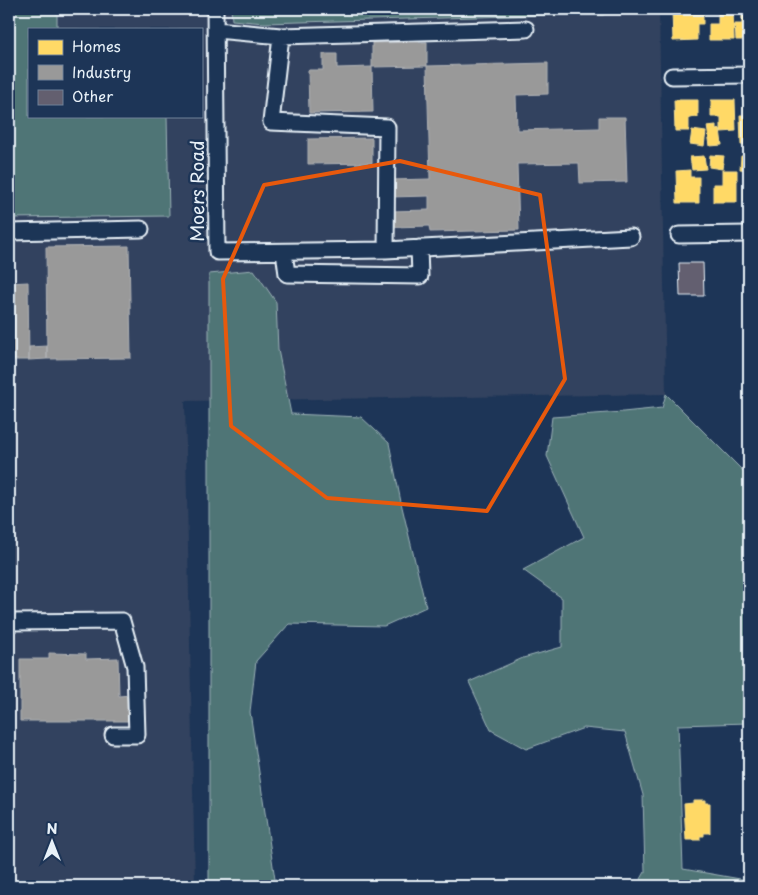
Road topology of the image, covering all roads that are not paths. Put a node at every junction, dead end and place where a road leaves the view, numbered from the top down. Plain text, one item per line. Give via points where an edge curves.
1 (215, 9) edge
2 (526, 29) dead end
3 (216, 30) junction
4 (281, 36) junction
5 (749, 75) edge
6 (672, 76) dead end
7 (141, 229) dead end
8 (9, 232) edge
9 (749, 234) edge
10 (679, 235) dead end
11 (631, 237) dead end
12 (419, 248) junction
13 (386, 250) junction
14 (284, 252) junction
15 (9, 622) edge
16 (113, 735) dead end

1 - 3 street, Moers Road
2 - 4 street
3 - 4 street
3 - 14 street, Moers Road via 217,252
4 - 13 street via 271,122 387,127
5 - 6 street
7 - 8 street
9 - 10 street
11 - 12 street
12 - 13 street
12 - 14 street via 420,276 287,274
13 - 14 street
15 - 16 street via 122,621 136,666 137,735

